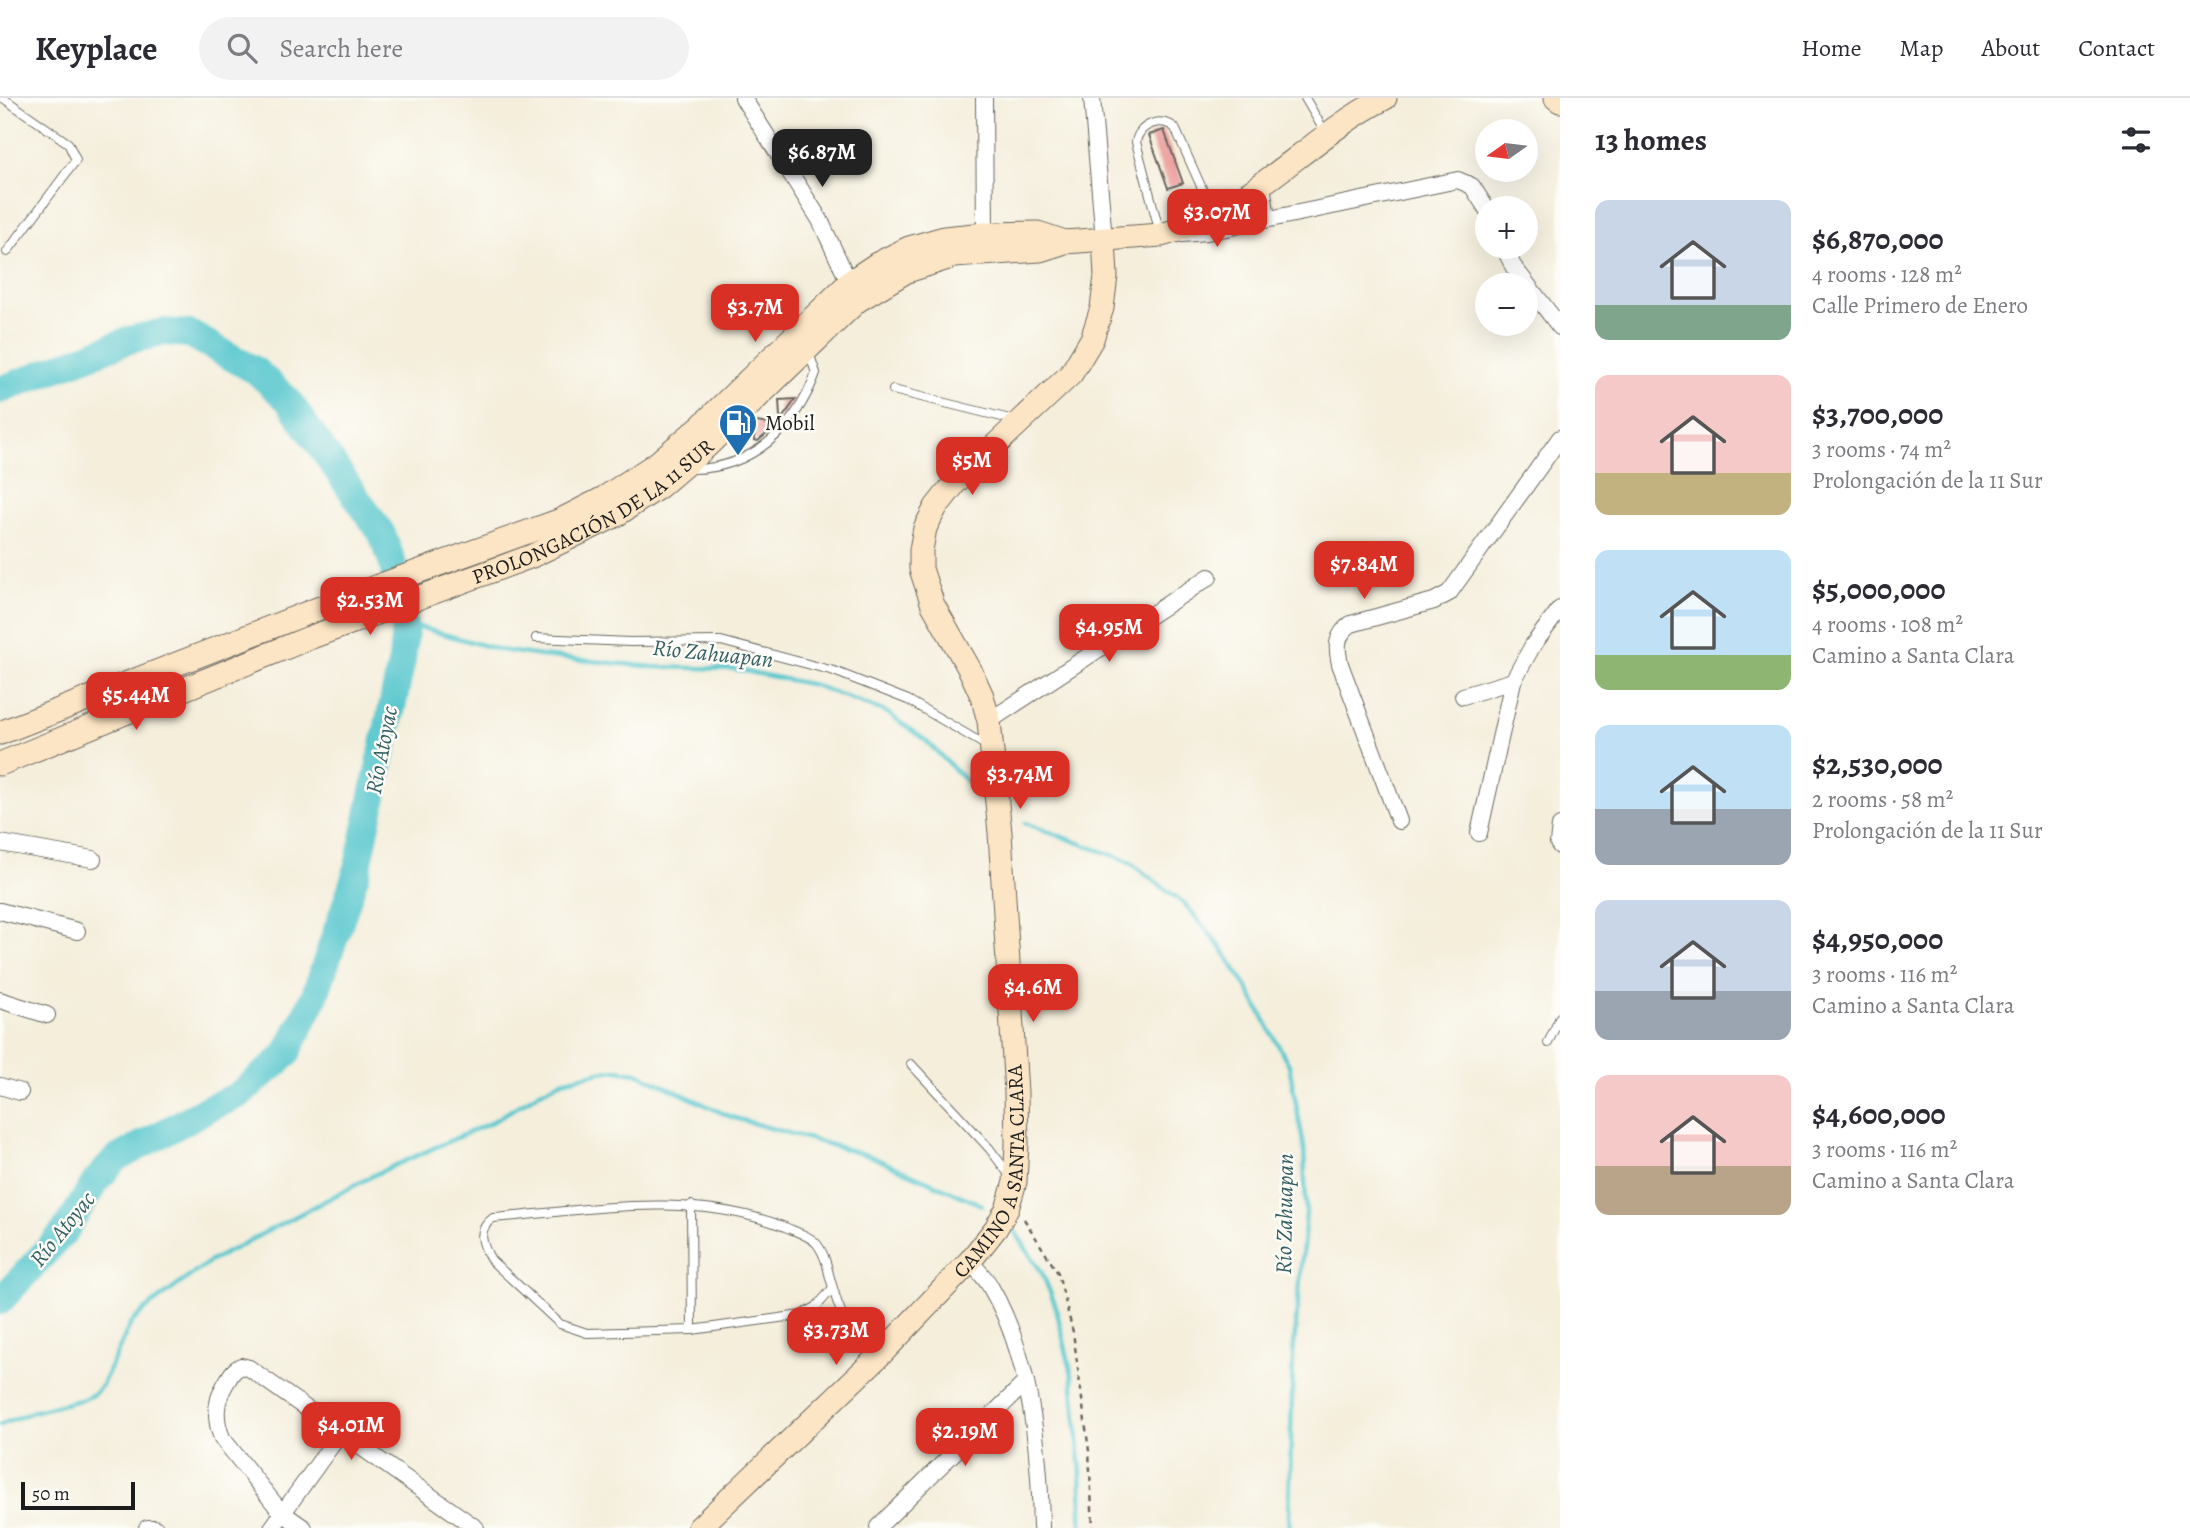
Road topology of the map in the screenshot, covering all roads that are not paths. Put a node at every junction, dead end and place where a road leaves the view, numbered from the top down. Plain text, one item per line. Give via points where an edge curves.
1 (3, 98) edge
2 (743, 98) edge
3 (984, 98) edge
4 (1092, 98) edge
5 (1305, 98) edge
6 (1385, 98) edge
7 (1327, 137) junction
8 (1262, 186) junction
9 (1478, 196) edge
10 (1214, 216) junction
11 (1267, 218) junction
12 (985, 234) junction
13 (1161, 235) junction
14 (1104, 240) junction
15 (1065, 242) junction
16 (7, 252) dead end
17 (1510, 259) edge
18 (853, 292) junction
19 (1560, 327) edge
20 (803, 341) junction
21 (893, 390) dead end
22 (1021, 422) junction
23 (1560, 438) edge
24 (680, 469) junction
25 (610, 507) junction
26 (1209, 577) dead end
27 (1560, 609) edge
28 (536, 638) dead end
29 (1513, 681) junction
30 (1463, 696) dead end
31 (989, 722) junction
32 (0, 733) edge
33 (992, 750) junction
34 (0, 764) edge
35 (1399, 821) dead end
36 (1560, 827) edge
37 (1479, 833) dead end
38 (0, 843) edge
39 (1560, 846) edge
40 (93, 859) dead end
41 (0, 911) edge
42 (77, 931) dead end
43 (0, 1000) edge
44 (47, 1015) dead end
45 (1560, 1017) edge
46 (1548, 1043) dead end
47 (911, 1064) dead end
48 (0, 1086) edge
49 (20, 1092) dead end
50 (1012, 1191) junction
51 (691, 1205) junction
52 (970, 1261) junction
53 (833, 1288) junction
54 (692, 1330) junction
55 (881, 1354) junction
56 (1026, 1382) junction
57 (341, 1432) junction
58 (281, 1512) junction
59 (1037, 1524) edge
60 (878, 1527) edge
61 (147, 1528) edge
62 (155, 1528) edge
63 (272, 1528) edge
64 (304, 1528) edge
65 (476, 1528) edge
66 (699, 1528) edge

1 - 16 lane via 68,143 76,160
2 - 18 street via 820,220
3 - 12 street
4 - 14 street
5 - 7 lane
6 - 7 main road, PROLONGACIÓN DE LA 11 SUR via 1357,112
7 - 8 main road, PROLONGACIÓN DE LA 11 SUR
8 - 10 main road, PROLONGACIÓN DE LA 11 SUR
8 - 11 street
9 - 11 street via 1472,186 1458,180
10 - 13 main road, PROLONGACIÓN DE LA 11 SUR
10 - 13 lane via 1175,128 1163,122 1143,127 1136,142
11 - 13 street via 1207,232
12 - 15 main road, PROLONGACIÓN DE LA 11 SUR via 1038,233
12 - 18 main road, PROLONGACIÓN DE LA 11 SUR via 909,248 877,264
13 - 14 main road, PROLONGACIÓN DE LA 11 SUR
14 - 15 main road, PROLONGACIÓN DE LA 11 SUR
14 - 22 main road, CAMINO A SANTA CLARA via 1106,276 1092,339 1071,374
15 - 18 main road, PROLONGACIÓN DE LA 11 SUR via 1040,250 939,259
17 - 19 street
18 - 20 main road, PROLONGACIÓN DE LA 11 SUR
20 - 24 main road, PROLONGACIÓN DE LA 11 SUR
20 - 24 lane via 816,373 802,406 779,434 733,461
20 - 25 main road, PROLONGACIÓN DE LA 11 SUR
21 - 22 lane
22 - 31 main road, CAMINO A SANTA CLARA via 955,483 936,507 921,550 921,569 933,605 974,679
23 - 35 street via 1449,593 1351,624 1337,640 1340,664
24 - 25 main road, PROLONGACIÓN DE LA 11 SUR via 649,494
25 - 32 main road, PROLONGACIÓN DE LA 11 SUR via 461,555
25 - 34 main road, PROLONGACIÓN DE LA 11 SUR via 532,556 363,616
26 - 31 street
27 - 29 street
28 - 33 lane via 721,641 834,671 896,695
29 - 30 street
29 - 37 street
31 - 33 main road, CAMINO A SANTA CLARA
33 - 50 main road, CAMINO A SANTA CLARA via 1016,1093
36 - 39 street
38 - 40 street
41 - 42 street
43 - 44 street
45 - 46 lane
47 - 50 lane via 989,1148
48 - 49 street
50 - 52 main road, CAMINO A SANTA CLARA via 996,1228
51 - 53 lane via 758,1216 809,1237 825,1259
51 - 54 lane
51 - 54 lane via 493,1218 481,1234 491,1260 560,1324 587,1333
52 - 55 main road, CAMINO A SANTA CLARA
52 - 56 street via 990,1286
53 - 54 lane via 816,1307 801,1315
53 - 55 lane via 846,1324
55 - 66 main road, CAMINO A SANTA CLARA
56 - 59 street
56 - 60 street
57 - 58 street
57 - 58 street via 249,1368 234,1369 219,1395 217,1427
57 - 65 street
58 - 63 street
58 - 64 street
61 - 62 street

